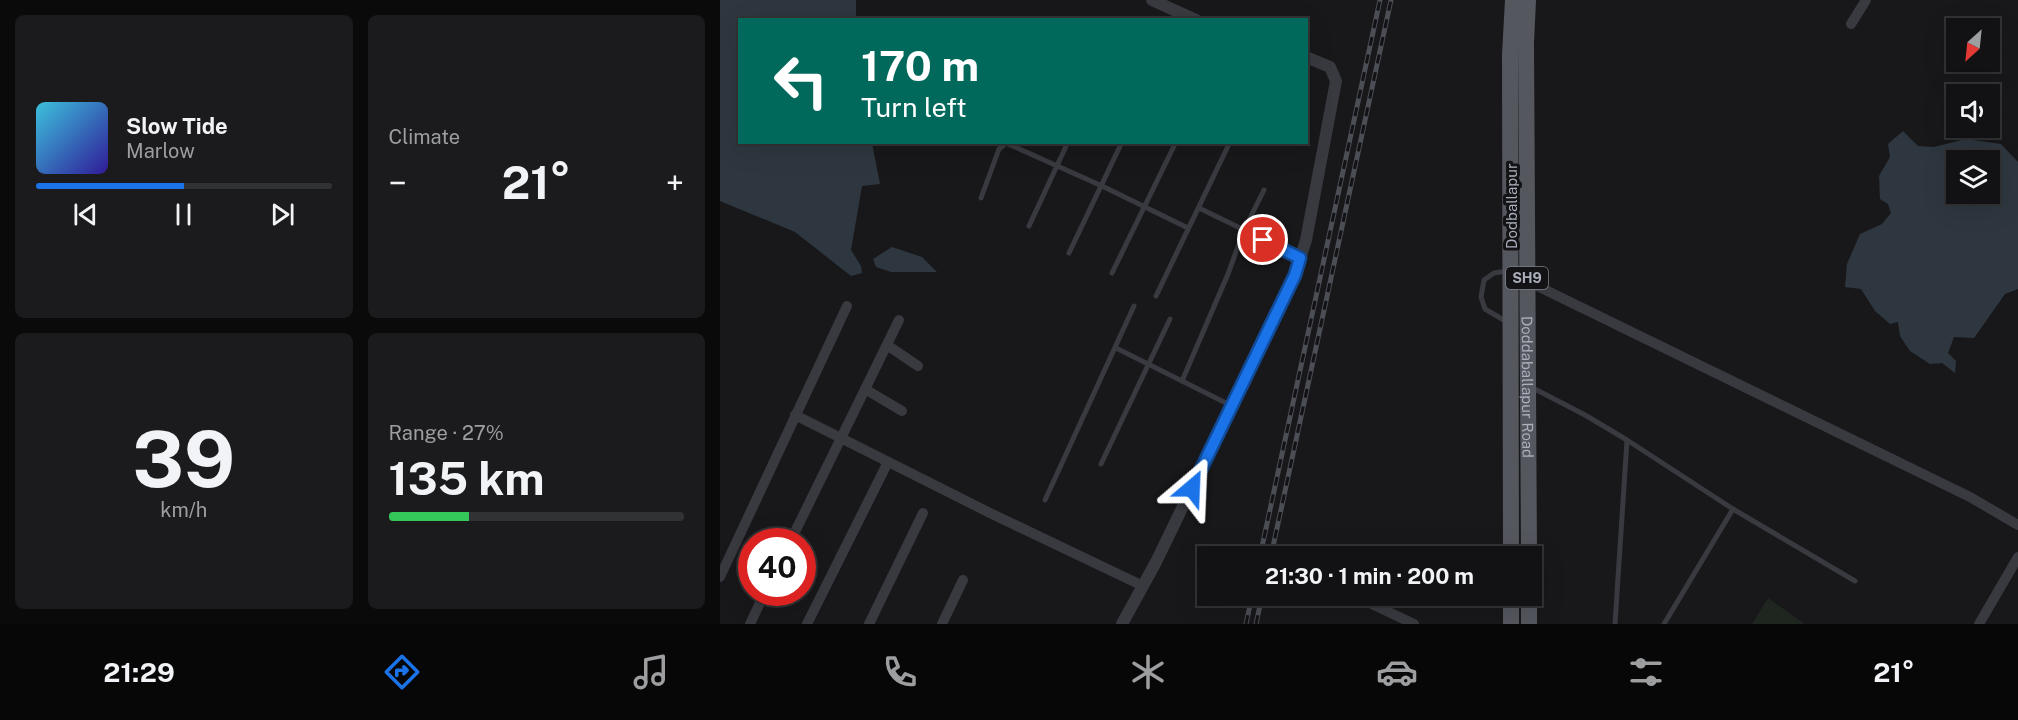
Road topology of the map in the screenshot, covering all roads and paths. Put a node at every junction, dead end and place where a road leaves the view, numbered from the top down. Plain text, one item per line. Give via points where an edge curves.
1 (1152, 0) edge
2 (1513, 0) edge
3 (1528, 0) edge
4 (1866, 0) edge
5 (1192, 18) edge
6 (1851, 24) dead end
7 (1308, 58) edge
8 (1004, 144) edge
9 (1067, 144) edge
10 (1121, 144) edge
11 (1175, 144) edge
12 (1229, 144) edge
13 (1016, 145) edge
14 (1058, 165) junction
15 (1102, 186) junction
16 (1264, 190) dead end
17 (981, 198) dead end
18 (1146, 207) junction
19 (1199, 208) junction
20 (1029, 226) dead end
21 (1188, 228) junction
22 (1244, 230) junction
23 (1069, 253) dead end
24 (1300, 258) junction
25 (1511, 271) junction
26 (1112, 273) dead end
27 (1527, 281) junction
28 (1156, 296) dead end
29 (847, 306) dead end
30 (1134, 306) dead end
31 (1170, 319) dead end
32 (899, 320) dead end
33 (1511, 324) junction
34 (887, 345) junction
35 (1116, 348) junction
36 (1148, 364) junction
37 (918, 366) dead end
38 (1182, 381) junction
39 (1527, 385) junction
40 (865, 389) junction
41 (1231, 406) junction
42 (902, 411) dead end
43 (795, 415) junction
44 (841, 437) junction
45 (1627, 440) junction
46 (888, 462) junction
47 (1101, 464) dead end
48 (1046, 500) dead end
49 (1733, 508) junction
50 (923, 513) dead end
51 (2018, 525) edge
52 (797, 528) edge
53 (1511, 546) edge
54 (1529, 546) edge
55 (2018, 557) edge
56 (720, 577) edge
57 (963, 580) dead end
58 (1855, 581) dead end
59 (1143, 586) junction
60 (758, 606) edge
61 (1376, 606) edge
62 (1511, 606) edge
63 (1529, 606) edge
64 (1411, 623) edge
65 (750, 624) edge
66 (807, 624) edge
67 (869, 624) edge
68 (942, 624) edge
69 (1122, 624) edge
70 (1511, 624) edge
71 (1529, 624) edge
72 (1615, 624) edge
73 (1664, 624) edge
74 (1979, 624) edge

1 - 5 street
2 - 25 main road, Dodballapur / SH9
3 - 27 main road, Doddaballapur Road / SH9
4 - 6 street
7 - 24 street via 1330,67 1336,81
8 - 17 lane
9 - 14 lane
10 - 15 lane
11 - 18 lane
12 - 19 lane
13 - 14 lane
14 - 15 lane
14 - 20 lane
15 - 18 lane
15 - 23 lane
16 - 22 lane
18 - 21 lane
18 - 26 lane
19 - 21 lane
19 - 22 lane
21 - 28 lane
22 - 24 lane
22 - 38 lane
24 - 41 street
25 - 33 main road, Dodballapur / SH9
25 - 33 lane via 1494,273 1484,280 1481,297 1485,309
27 - 39 main road, Doddaballapur Road / SH9
27 - 51 street via 1970,497
29 - 43 street
30 - 35 lane
31 - 36 lane
32 - 34 street
33 - 53 main road, Dodballapur / SH9
34 - 37 street
34 - 40 street
35 - 36 lane
35 - 48 lane
36 - 38 lane
36 - 47 lane
38 - 41 lane
39 - 45 lane
39 - 54 main road, Doddaballapur Road / SH9
40 - 42 street
40 - 44 street
41 - 59 street
43 - 44 street
43 - 56 street
44 - 46 street
44 - 52 street
45 - 49 lane
45 - 72 lane
46 - 59 street
46 - 66 street
49 - 58 lane
49 - 73 lane
50 - 67 street
55 - 74 street
57 - 68 street
59 - 69 street
60 - 65 street
61 - 64 street
62 - 70 main road
63 - 71 main road

